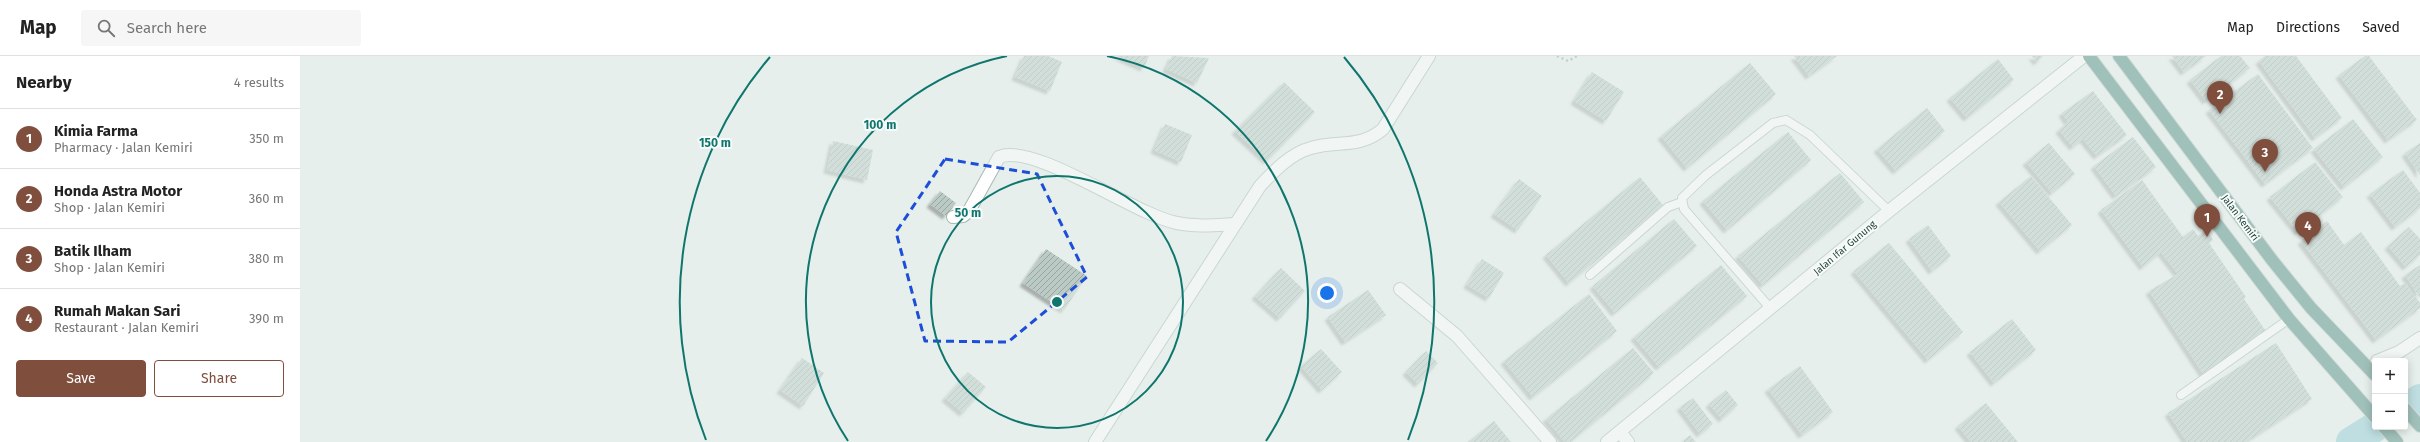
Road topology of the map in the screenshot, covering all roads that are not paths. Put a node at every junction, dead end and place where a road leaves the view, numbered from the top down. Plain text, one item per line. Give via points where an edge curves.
1 (1429, 56) edge
2 (2084, 56) edge
3 (2089, 56) edge
4 (2119, 56) edge
5 (1682, 202) junction
6 (1889, 211) junction
7 (953, 217) dead end
8 (1235, 224) junction
9 (1590, 276) dead end
10 (1400, 288) dead end
11 (1771, 309) junction
12 (2289, 319) junction
13 (2420, 338) edge
14 (2389, 358) edge
15 (2372, 366) edge
16 (2181, 396) dead end
17 (2408, 412) edge
18 (2372, 414) edge
19 (2420, 426) edge
20 (2387, 430) edge
21 (1620, 432) junction
22 (1095, 442) edge
23 (1550, 442) edge
24 (1607, 442) edge
25 (1628, 442) edge
26 (2397, 442) edge

1 - 8 street via 1383,129 1366,141 1311,148 1299,153 1274,171 1260,186
2 - 6 street, Jalan Ifar Gunung
3 - 12 highway
4 - 15 highway, Jalan Kemiri via 2272,260 2312,308
5 - 6 lane via 1686,193 1718,165 1773,123 1786,120 1810,135
5 - 9 lane via 1668,207
5 - 11 lane via 1684,209
6 - 11 street, Jalan Ifar Gunung
7 - 8 street via 963,216 969,211 999,157 1005,154 1019,155 1047,164 1176,223
8 - 22 street
10 - 23 street via 1456,336
11 - 21 street, Jalan Ifar Gunung
12 - 16 lane
12 - 18 highway
13 - 14 street
17 - 19 highway
20 - 26 highway
21 - 24 street, Jalan Ifar Gunung
21 - 25 street

